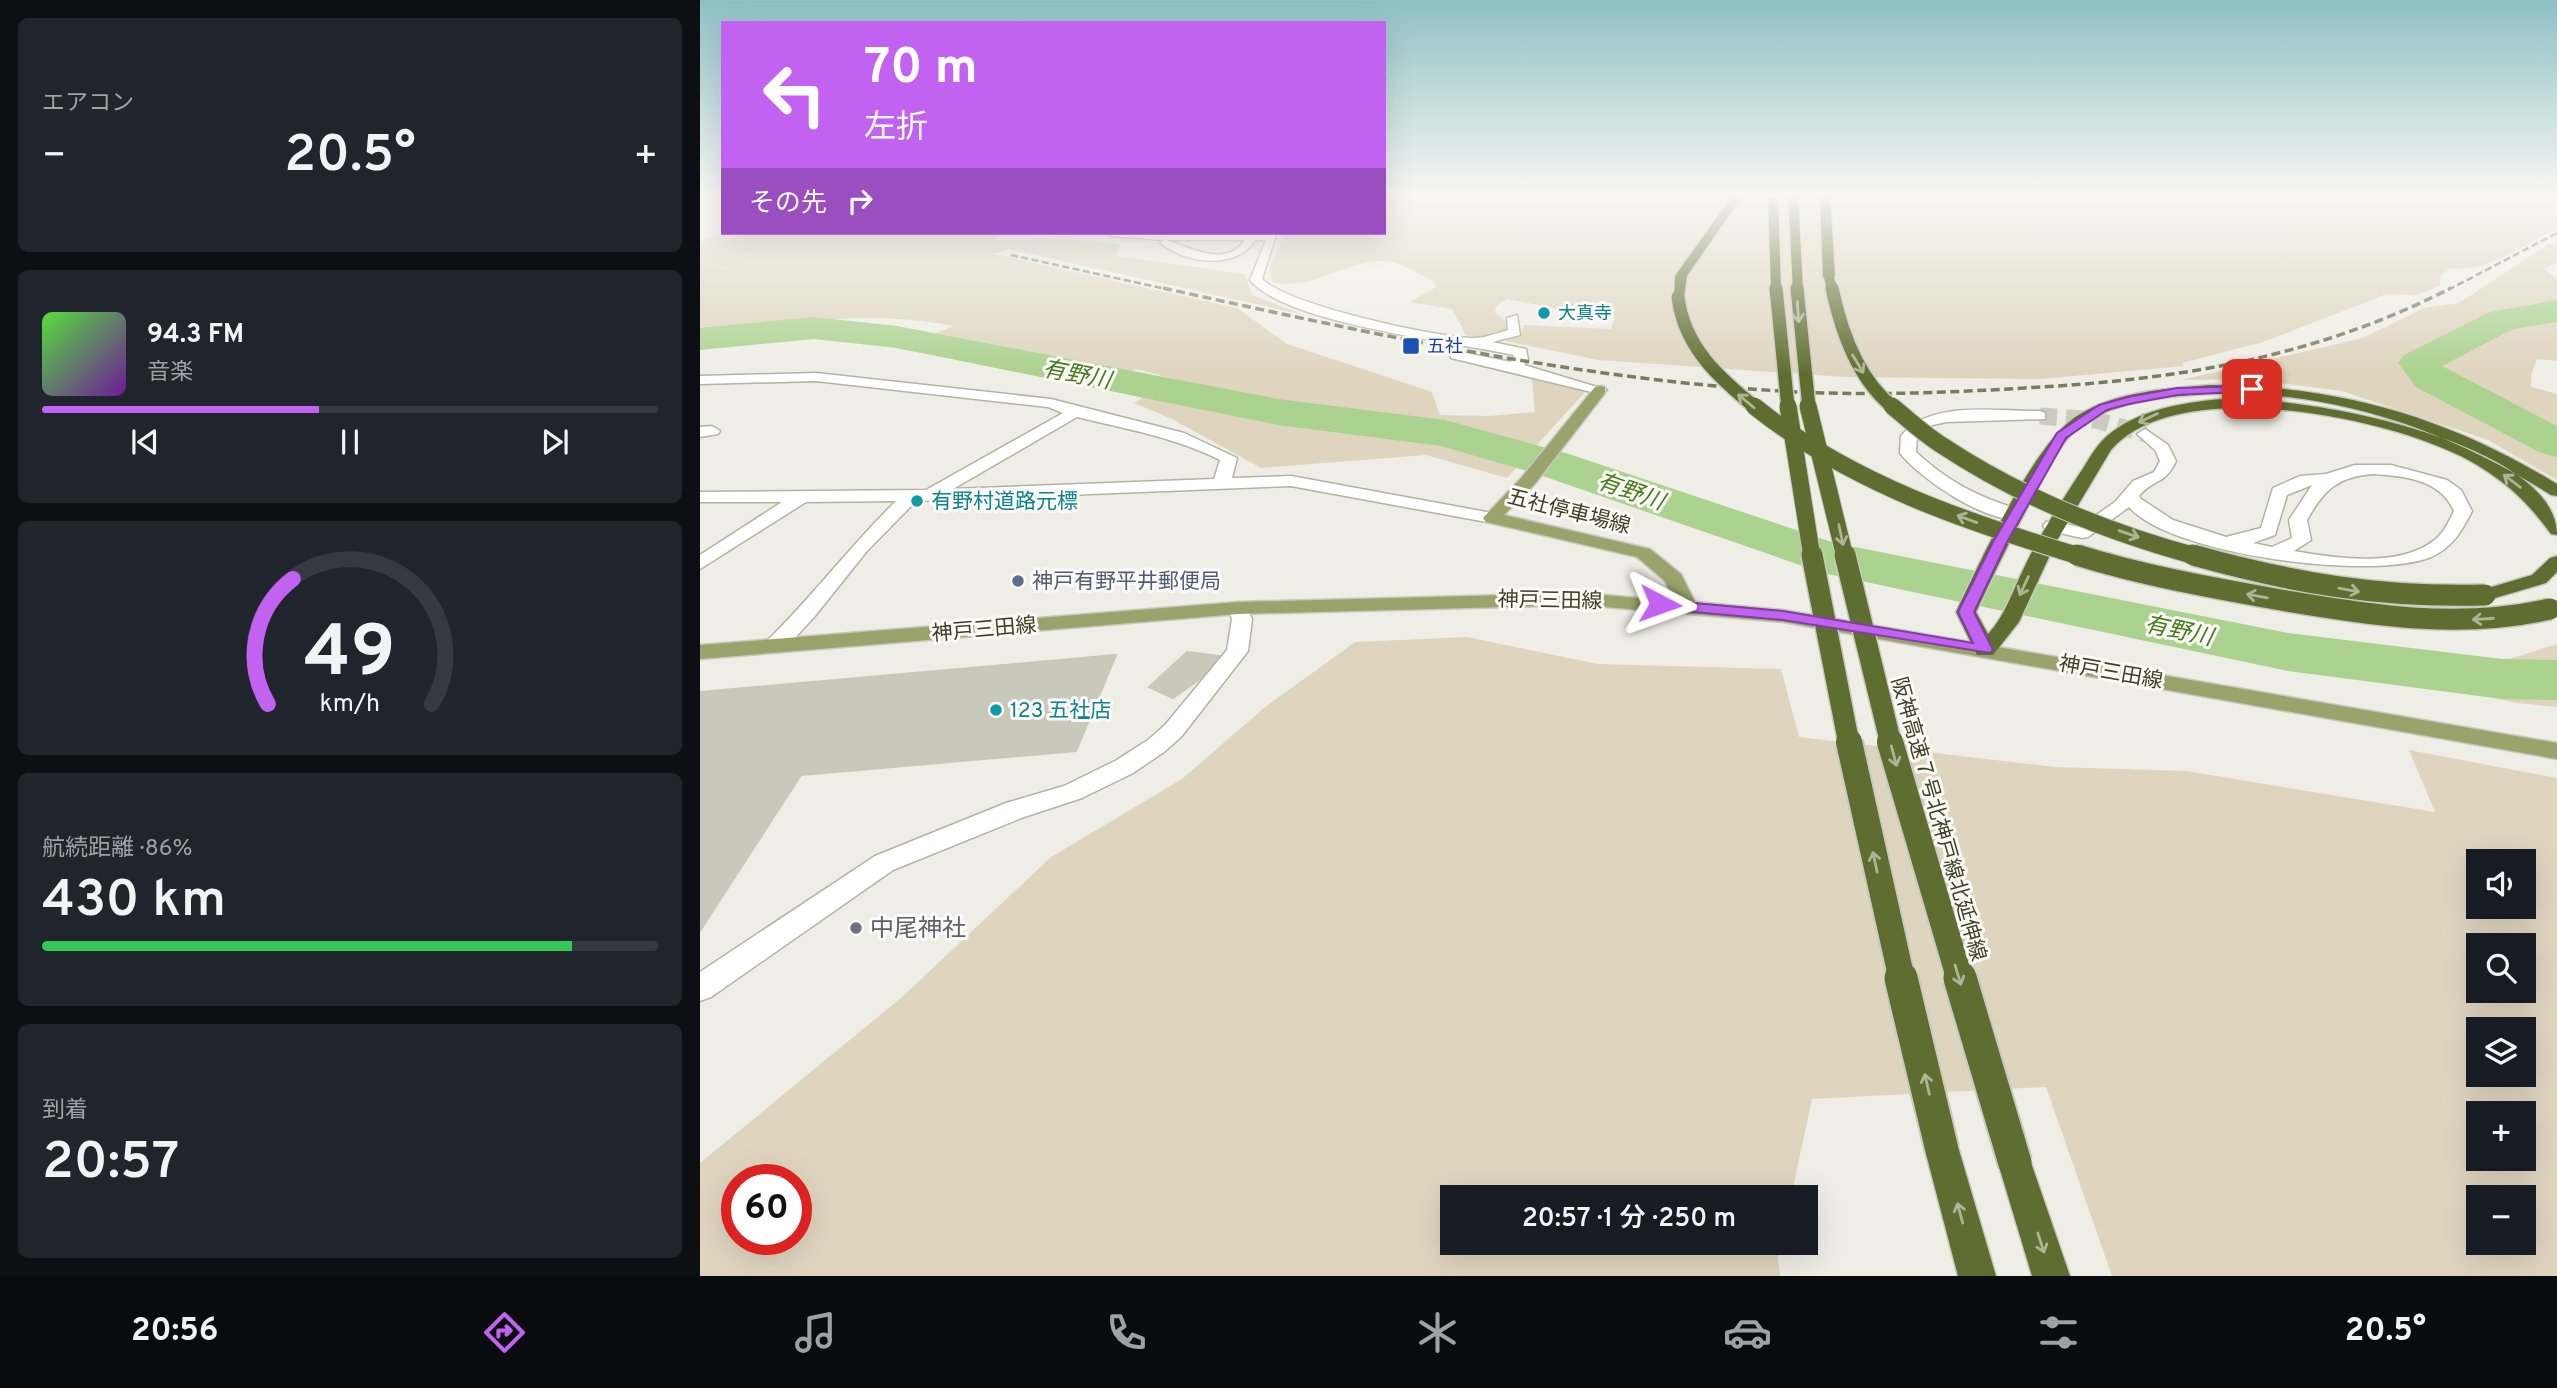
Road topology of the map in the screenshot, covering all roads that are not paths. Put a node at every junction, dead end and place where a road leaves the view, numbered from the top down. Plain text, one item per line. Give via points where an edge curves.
1 (1265, 255) edge
2 (1696, 255) edge
3 (1774, 255) edge
4 (1796, 255) edge
5 (1828, 255) edge
6 (1513, 318) dead end
7 (1474, 343) junction
8 (1456, 355) dead end
9 (1514, 367) junction
10 (700, 380) edge
11 (1600, 390) joint
12 (1073, 413) junction
13 (2040, 416) tunnel mouth
14 (2145, 434) tunnel mouth
15 (2328, 480) junction
16 (1222, 482) junction
17 (2557, 491) edge
18 (931, 495) junction
19 (2130, 495) junction
20 (911, 496) junction
21 (700, 498) edge
22 (800, 498) junction
23 (2015, 514) junction
24 (1492, 518) junction
25 (2052, 526) junction
26 (2557, 530) edge
27 (2218, 538) junction
28 (2274, 553) junction
29 (2557, 562) edge
30 (700, 563) edge
31 (1686, 606) junction
32 (2557, 606) edge
33 (1238, 608) junction
34 (774, 647) junction
35 (1984, 650) junction
36 (700, 652) edge
37 (2557, 751) edge
38 (700, 988) edge
39 (1977, 1276) edge
40 (2051, 1276) edge

1 - 7 street via 1256,280 1273,297
32 -> 2 highway, bridge via 2527,616 2469,620 2374,614 2196,584 1996,530 1864,476 1803,443 1712,369 1691,344 1679,316 1681,276
39 -> 3 highway, bridge via 1942,1150 1829,652 1785,398
4 -> 40 highway, 阪神高速７号北神戸線北延伸線, bridge via 1808,405 1894,758
5 -> 29 highway, bridge via 1837,313 1863,373 1888,403 1926,436 2014,488 2169,548 2298,581 2385,595 2428,599 2485,595 2539,579
6 - 7 street via 1516,332
7 - 9 street via 1521,352
8 - 9 street
9 - 11 street
10 - 12 street via 816,377 1051,403
11 - 24 main road, 五社停車場線 via 1528,481
12 - 16 street via 1184,438 1212,449 1229,458
12 - 18 street
13 - 23 street via 1947,417 1927,421 1909,436 1908,453 1932,477 1972,502
14 - 19 street via 2162,448 2168,461 2161,475 2139,485
15 - 27 street via 2300,481 2278,492 2269,531 2248,539
15 - 28 street via 2298,520 2302,540
15 - 28 street via 2389,469 2428,477 2454,493 2463,511 2440,545 2412,557 2371,562
16 - 18 street
16 - 24 street via 1291,481
17 - 23 highway via 2470,442 2372,408 2290,392 2208,389 2103,407 2062,435
18 - 20 street
19 - 25 street via 2082,533
19 - 27 street via 2136,506 2154,518
20 - 22 street
20 - 34 street via 860,547
21 - 22 street
22 - 30 street
23 - 35 highway via 1966,612
24 - 31 main road, 五社停車場線 via 1643,553 1674,578
26 -> 25 highway via 2525,491 2452,448 2398,428 2292,405 2227,402 2151,415 2114,438
25 -> 35 highway via 2010,621
27 - 28 street
31 - 33 main road, 神戸三田線 via 1581,599
31 - 35 main road, 神戸三田線 via 1783,616
33 - 34 main road, 神戸三田線
33 - 38 street via 1242,619 1237,651 1156,746 1073,792 1015,810 884,863
34 - 36 main road, 神戸三田線
35 - 37 main road, 神戸三田線

